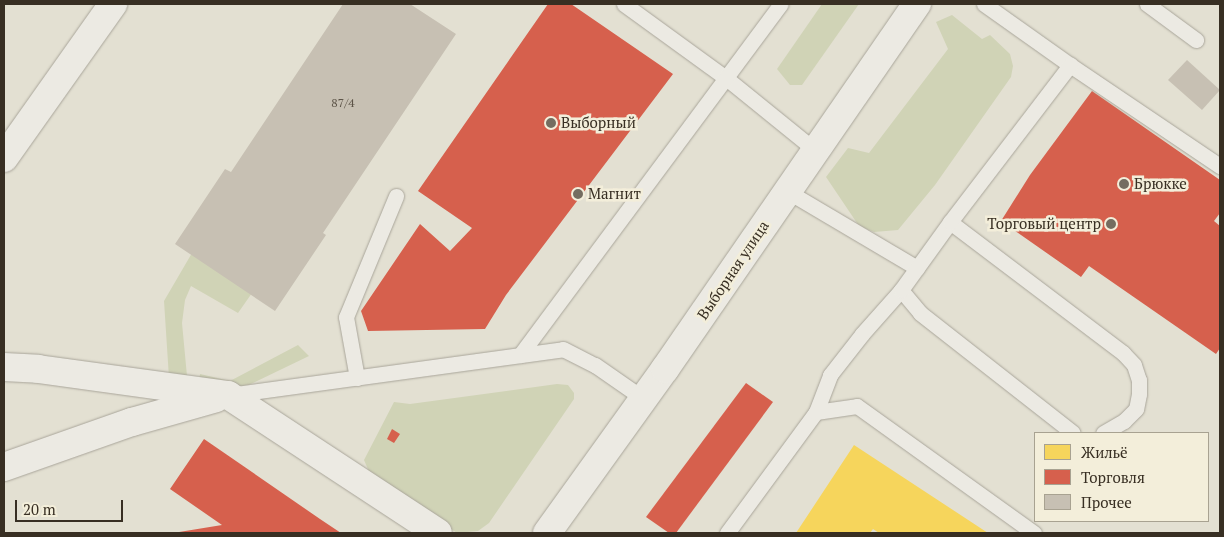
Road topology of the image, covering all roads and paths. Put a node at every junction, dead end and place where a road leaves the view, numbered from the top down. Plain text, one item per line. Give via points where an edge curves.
1 (113, 4) edge
2 (624, 4) edge
3 (781, 4) edge
4 (917, 4) edge
5 (984, 4) edge
6 (1147, 4) edge
7 (1196, 40) dead end
8 (1070, 65) junction
9 (726, 78) junction
10 (815, 150) junction
11 (4, 158) edge
12 (1220, 166) edge
13 (787, 191) junction
14 (396, 196) dead end
15 (950, 222) junction
16 (917, 268) junction
17 (901, 290) junction
18 (520, 355) junction
19 (4, 367) edge
20 (357, 378) junction
21 (228, 395) junction
22 (644, 399) junction
23 (816, 412) junction
24 (1072, 432) edge
25 (1105, 432) edge
26 (4, 467) edge
27 (438, 533) edge
28 (547, 533) edge
29 (727, 533) edge
30 (1034, 533) edge

1 - 11 street
2 - 9 lane
3 - 9 lane
4 - 10 street, Выборная улица
5 - 8 lane
6 - 7 lane
8 - 12 lane
8 - 15 lane
9 - 10 lane
9 - 18 lane
10 - 13 street, Выборная улица
13 - 16 lane
13 - 22 street, Выборная улица
14 - 20 lane via 346,317
15 - 16 lane
15 - 25 lane via 1123,353 1134,366 1139,380 1136,410
16 - 17 lane
17 - 23 lane via 830,375
17 - 24 lane via 920,313
18 - 20 lane
18 - 22 lane via 563,350 594,365
19 - 21 street
20 - 21 lane
21 - 26 street via 132,422
21 - 27 street
22 - 28 street, Выборная улица
23 - 29 lane
23 - 30 lane via 857,406

